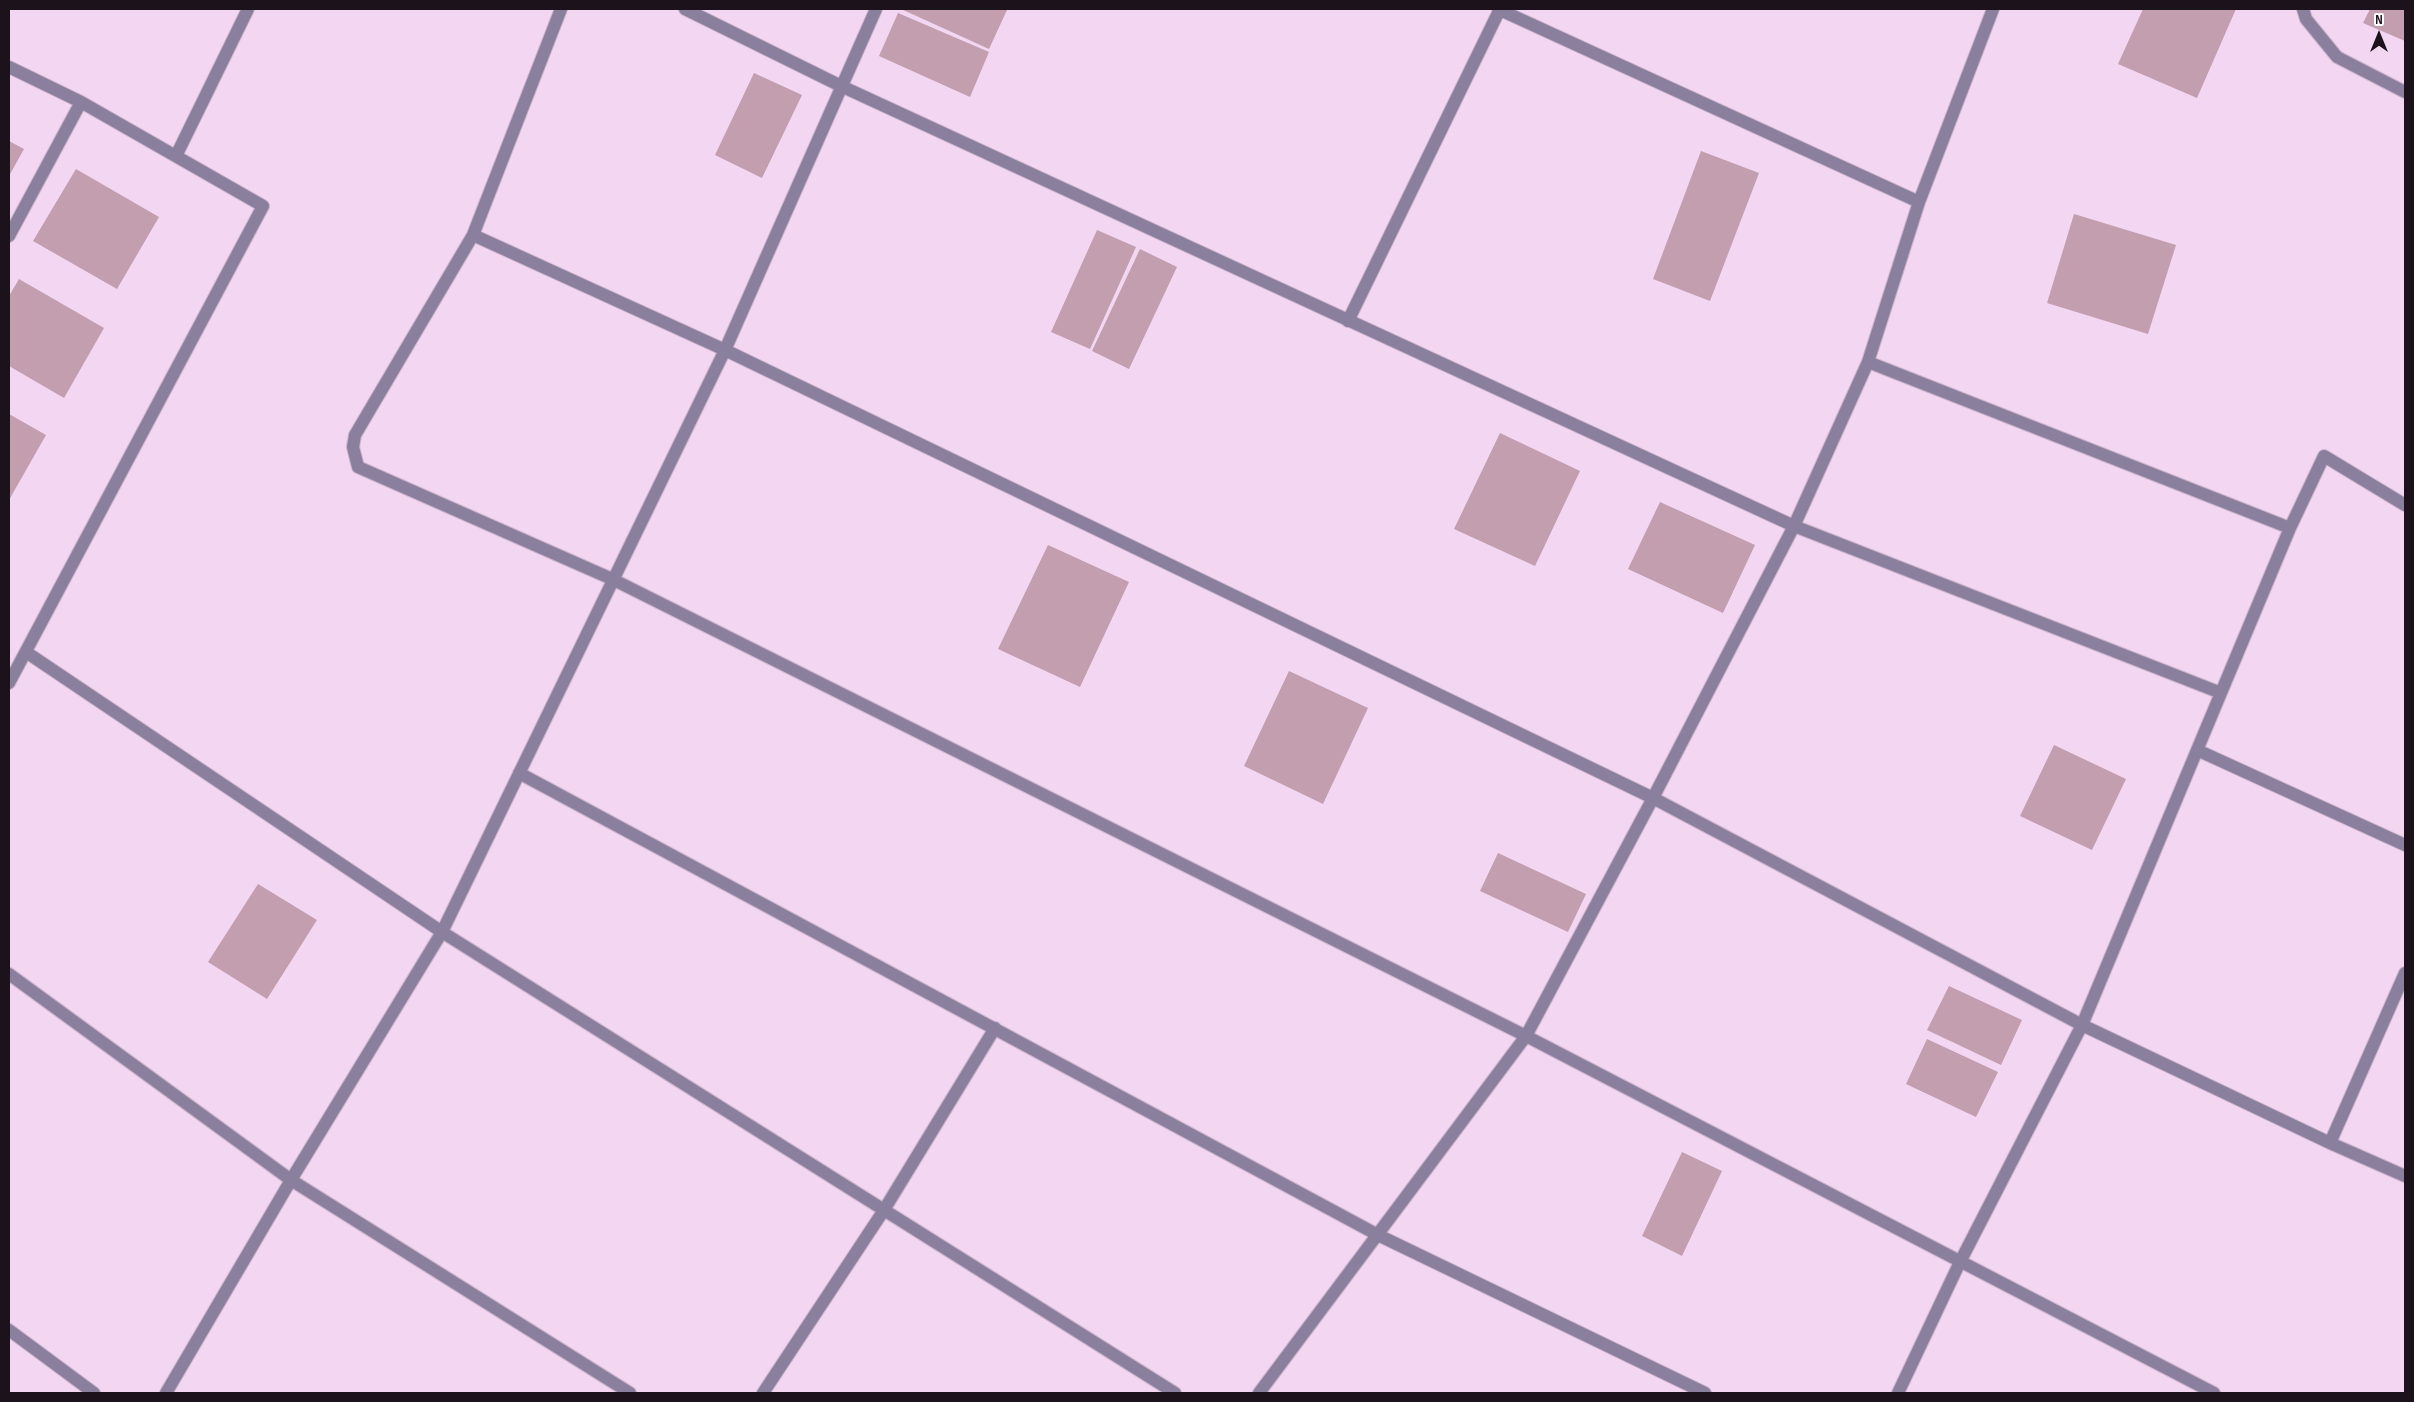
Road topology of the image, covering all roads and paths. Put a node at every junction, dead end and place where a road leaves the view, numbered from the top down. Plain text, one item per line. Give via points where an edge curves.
1 (248, 9) edge
2 (561, 9) edge
3 (685, 9) edge
4 (876, 9) edge
5 (1499, 9) edge
6 (1993, 9) edge
7 (2303, 9) edge
8 (9, 68) edge
9 (840, 86) junction
10 (2405, 92) edge
11 (81, 102) junction
12 (176, 156) junction
13 (1919, 202) junction
14 (473, 235) junction
15 (9, 236) edge
16 (1348, 321) junction
17 (724, 350) junction
18 (1868, 362) junction
19 (2405, 505) edge
20 (1794, 526) junction
21 (2290, 528) junction
22 (612, 580) junction
23 (26, 652) junction
24 (9, 683) edge
25 (2221, 693) junction
26 (2197, 750) junction
27 (519, 773) junction
28 (1653, 798) junction
29 (2405, 845) edge
30 (442, 932) junction
31 (2405, 973) edge
32 (9, 974) edge
33 (2082, 1025) junction
34 (995, 1028) junction
35 (1526, 1036) junction
36 (2330, 1143) junction
37 (2405, 1176) edge
38 (291, 1180) junction
39 (884, 1210) junction
40 (1378, 1235) junction
41 (1960, 1262) junction
42 (9, 1330) edge
43 (94, 1393) edge
44 (166, 1393) edge
45 (630, 1393) edge
46 (763, 1393) edge
47 (1175, 1393) edge
48 (1259, 1393) edge
49 (1705, 1393) edge
50 (1898, 1393) edge
51 (2214, 1393) edge

1 - 12 street
2 - 14 street
3 - 9 street
4 - 9 street
5 - 13 street
5 - 16 street
6 - 13 street
7 - 10 street via 2306,19 2337,57
8 - 11 street
9 - 16 street
9 - 17 street
11 - 12 street
11 - 15 street
12 - 23 street via 263,206
13 - 18 street
14 - 17 street
14 - 22 street via 355,435 353,447 358,466
16 - 20 street
17 - 22 street
17 - 28 street
18 - 20 street
18 - 21 street
19 - 21 street via 2324,456
20 - 25 street
20 - 28 street
21 - 25 street
22 - 27 street
22 - 35 street
23 - 24 street
23 - 30 street
25 - 26 street
26 - 29 street
26 - 33 street
27 - 30 street
27 - 34 street
28 - 33 street
28 - 35 street
30 - 38 street
30 - 39 street
31 - 36 street
32 - 38 street
33 - 36 street
33 - 41 street
34 - 39 street
34 - 40 street
35 - 40 street
35 - 41 street
36 - 37 street
38 - 44 street
38 - 45 street
39 - 46 street
39 - 47 street
40 - 48 street
40 - 49 street
41 - 50 street
41 - 51 street
42 - 43 street

